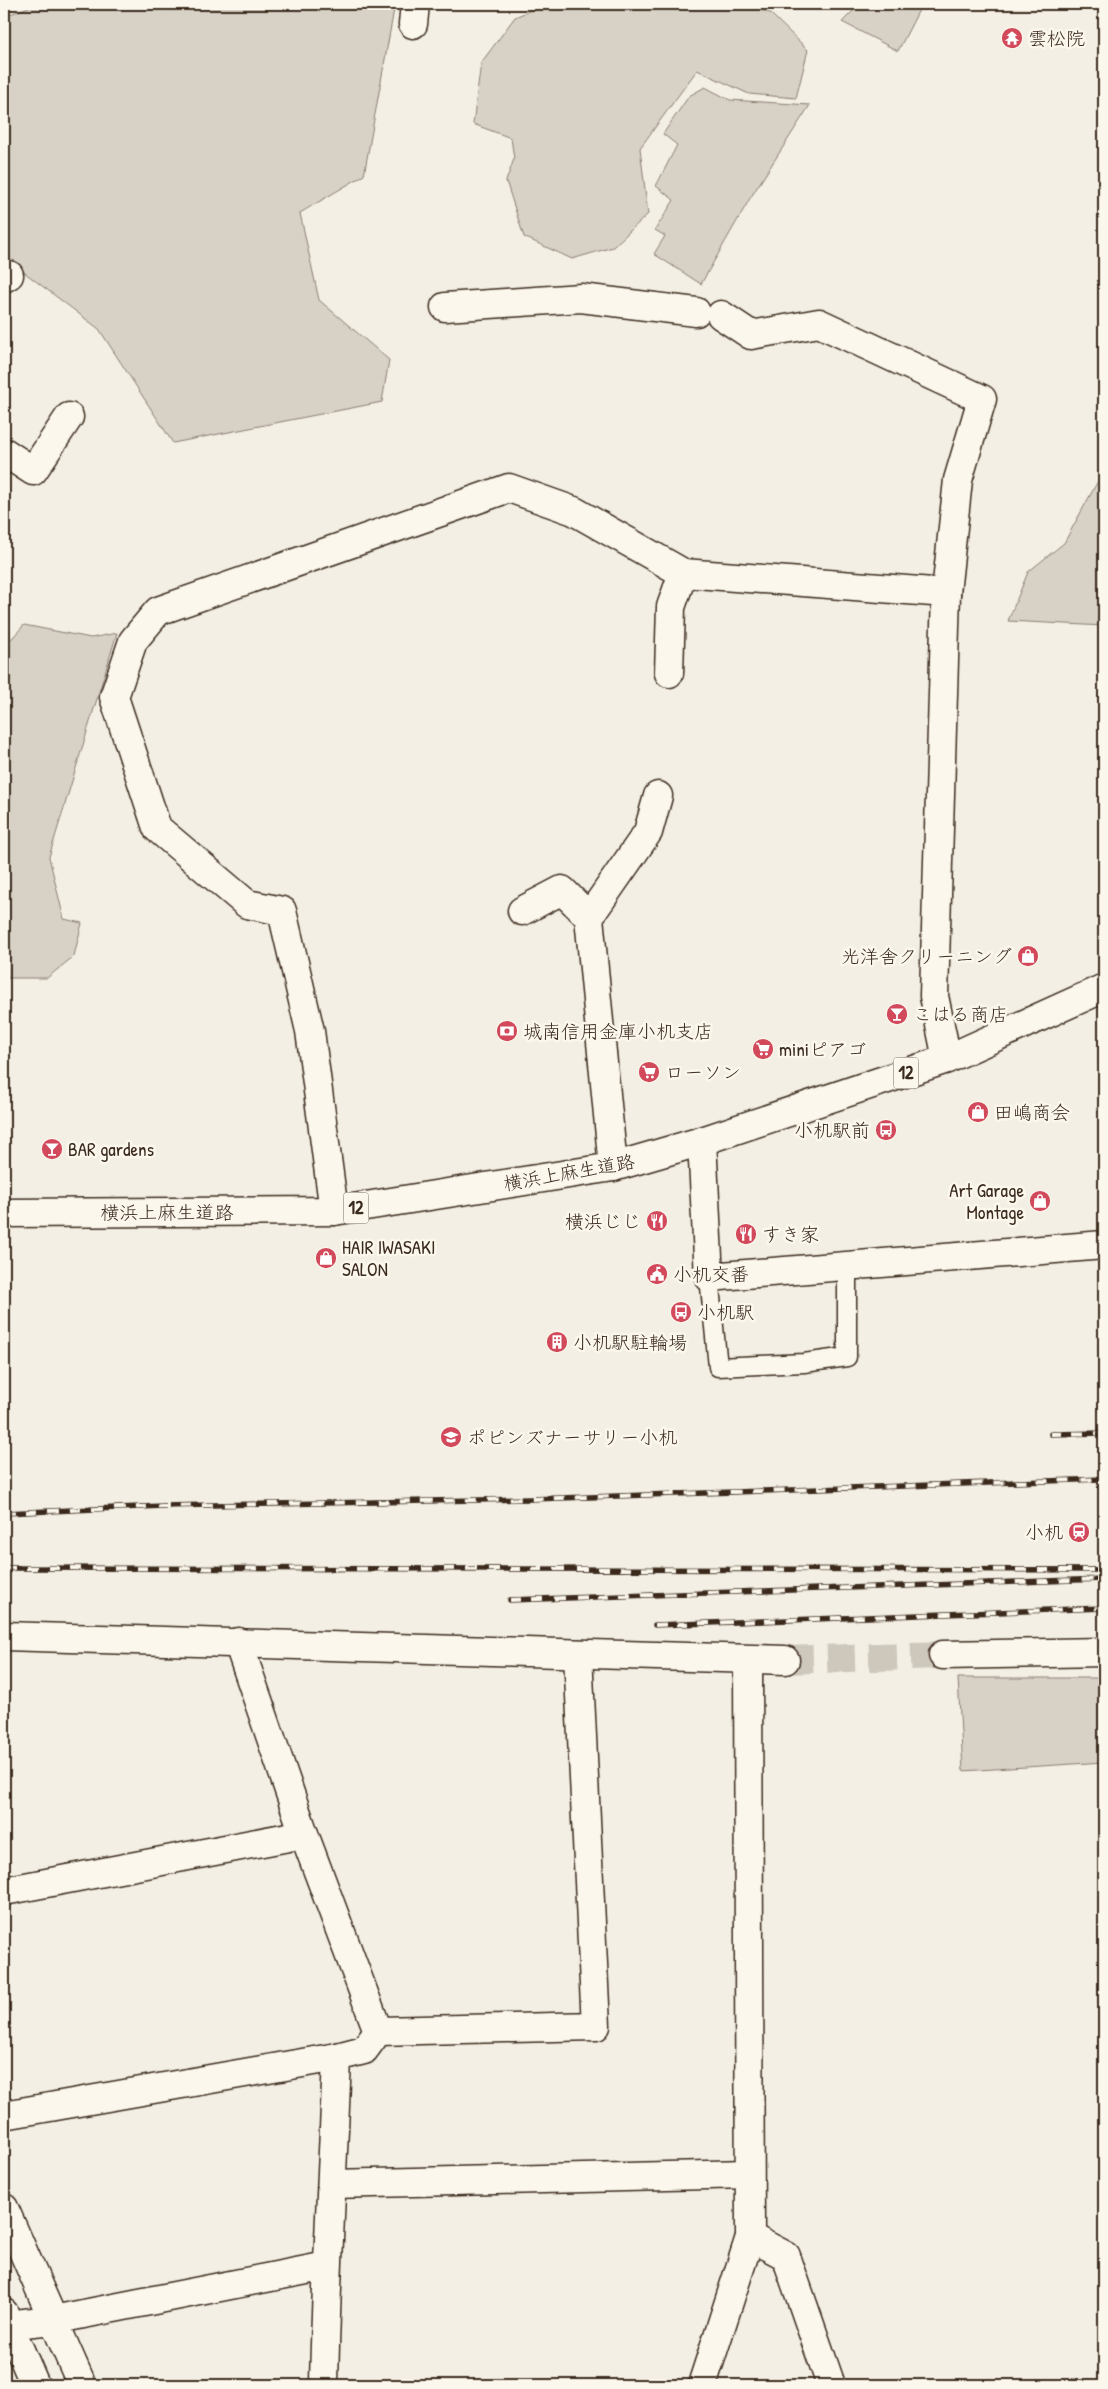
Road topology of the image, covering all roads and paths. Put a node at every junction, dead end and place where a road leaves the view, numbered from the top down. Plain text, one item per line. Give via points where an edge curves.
1 (445, 307) dead end
2 (69, 417) dead end
3 (4, 452) edge
4 (683, 573) junction
5 (946, 593) junction
6 (669, 673) dead end
7 (658, 796) dead end
8 (522, 910) dead end
9 (589, 917) junction
10 (1104, 988) edge
11 (947, 1059) junction
12 (702, 1142) junction
13 (613, 1167) junction
14 (334, 1211) junction
15 (4, 1213) edge
16 (1104, 1245) edge
17 (847, 1265) junction
18 (709, 1277) junction
19 (4, 1636) edge
20 (238, 1642) junction
21 (1104, 1652) edge
22 (578, 1654) junction
23 (943, 1655) tunnel mouth
24 (748, 1660) junction
25 (785, 1660) tunnel mouth
26 (304, 1834) junction
27 (4, 1890) edge
28 (378, 2031) junction
29 (337, 2057) junction
30 (4, 2116) edge
31 (749, 2174) junction
32 (332, 2184) junction
33 (4, 2208) edge
34 (750, 2237) junction
35 (327, 2266) junction
36 (5, 2320) edge
37 (53, 2320) junction
38 (35, 2385) edge
39 (82, 2385) edge
40 (324, 2385) edge
41 (702, 2385) edge
42 (831, 2385) edge

1 - 5 street via 581,298 708,313 750,335 819,323 982,399 958,480
2 - 3 street via 33,471
4 - 5 street
4 - 6 street via 671,607
4 - 14 street via 574,511 503,478 158,610 133,641 114,697 157,828 247,904 282,911 310,1031
5 - 11 street via 934,996
7 - 9 street via 648,832
8 - 9 street via 562,890
9 - 13 street
10 - 11 street, 横浜上麻生道路 / 12
11 - 12 street, 横浜上麻生道路 / 12
12 - 13 street, 横浜上麻生道路 / 12
12 - 18 street
13 - 14 street, 横浜上麻生道路 / 12
14 - 15 street, 横浜上麻生道路 / 12
16 - 17 street
17 - 18 street
17 - 18 lane via 847,1357 804,1363 718,1367
19 - 20 street
20 - 22 street
20 - 26 street
21 - 23 street
22 - 24 street
22 - 28 street via 596,2026
24 - 25 street
24 - 31 street
26 - 27 street
26 - 28 street
28 - 29 street via 364,2050
29 - 30 street
29 - 32 street
31 - 32 street
31 - 34 street
32 - 35 street
33 - 37 street
34 - 41 street
34 - 42 street via 786,2256
35 - 37 street
35 - 40 street
36 - 37 street
36 - 38 street
37 - 39 street

